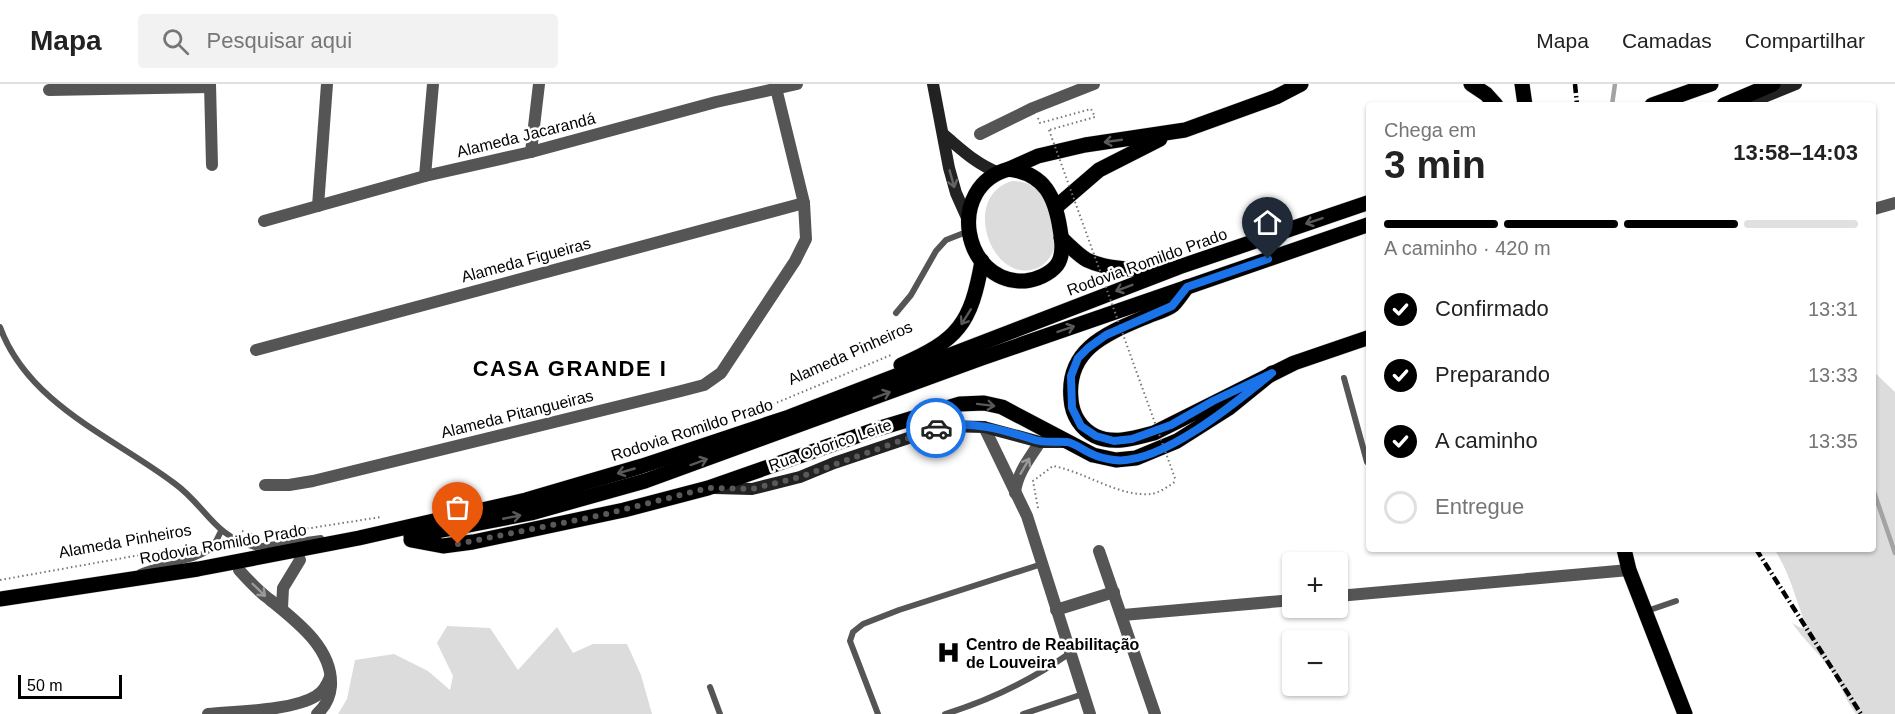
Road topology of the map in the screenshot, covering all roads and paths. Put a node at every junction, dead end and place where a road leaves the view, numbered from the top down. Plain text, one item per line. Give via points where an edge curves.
1 (327, 84) edge
2 (433, 84) edge
3 (539, 84) edge
4 (797, 84) edge
5 (933, 84) edge
6 (1094, 84) edge
7 (1301, 84) edge
8 (1471, 84) edge
9 (1522, 84) edge
10 (1711, 84) edge
11 (1773, 84) edge
12 (1796, 84) edge
13 (210, 85) edge
14 (776, 86) edge
15 (49, 90) dead end
16 (1493, 102) edge
17 (1525, 102) edge
18 (1661, 102) edge
19 (1731, 102) edge
20 (1751, 102) edge
21 (1040, 123) dead end
22 (1171, 133) junction
23 (980, 134) dead end
24 (944, 135) junction
25 (531, 152) junction
26 (212, 165) dead end
27 (1003, 170) junction
28 (425, 176) junction
29 (804, 202) junction
30 (1366, 203) edge
31 (1895, 203) edge
32 (318, 206) junction
33 (1056, 207) junction
34 (1876, 208) edge
35 (264, 221) dead end
36 (969, 225) junction
37 (1366, 225) edge
38 (1061, 238) junction
39 (982, 261) junction
40 (1179, 267) junction
41 (1187, 287) junction
42 (896, 313) dead end
43 (0, 327) edge
44 (1366, 338) edge
45 (256, 350) dead end
46 (893, 354) dead end
47 (1272, 373) junction
48 (1344, 378) dead end
49 (753, 412) dead end
50 (789, 417) junction
51 (984, 427) junction
52 (1040, 442) junction
53 (1069, 442) junction
54 (1366, 458) edge
55 (265, 485) dead end
56 (708, 488) junction
57 (1015, 493) junction
58 (385, 516) dead end
59 (1027, 516) junction
60 (241, 530) dead end
61 (294, 530) dead end
62 (221, 531) junction
63 (260, 536) dead end
64 (359, 538) junction
65 (402, 538) junction
66 (195, 545) dead end
67 (1099, 551) dead end
68 (1625, 552) edge
69 (300, 560) junction
70 (1042, 564) junction
71 (239, 570) junction
72 (1629, 570) junction
73 (133, 578) junction
74 (0, 580) edge
75 (1114, 592) junction
76 (1348, 595) edge
77 (0, 600) edge
78 (1282, 601) edge
79 (1676, 601) dead end
80 (282, 608) junction
81 (0, 609) edge
82 (1056, 610) junction
83 (1647, 611) junction
84 (1123, 615) junction
85 (1070, 653) junction
86 (332, 674) junction
87 (710, 687) dead end
88 (1083, 694) junction
89 (254, 712) edge
90 (208, 714) edge
91 (317, 714) edge
92 (720, 714) edge
93 (878, 714) edge
94 (945, 714) edge
95 (1023, 714) edge
96 (1090, 714) edge
97 (1155, 714) edge
98 (1685, 714) edge

1 - 32 street
2 - 28 street
3 - 25 street
4 - 14 street, Alameda Jacarandá
5 - 24 main road
6 - 23 street
7 - 22 main road via 1276,97
8 - 16 main road
9 - 17 main road
10 - 18 main road
11 - 19 main road
12 - 20 main road
13 - 15 street
13 - 26 street
14 - 25 street, Alameda Jacarandá
14 - 29 street
21 - 59 path, bridge via 1091,109 1095,117 1049,130 1176,481 1153,494 1131,493 1053,466 1033,481 1039,508
22 -> 27 main road via 1085,145 1038,156
22 - 33 main road via 1099,170
24 - 27 main road via 984,168
24 -> 36 main road via 949,168
25 - 28 street, Alameda Jacarandá
27 - 33 main road via 1022,171 1034,177
27 - 36 main road via 975,192
28 - 32 street, Alameda Jacarandá
29 - 45 street, Alameda Figueiras
29 - 55 street, Alameda Pitangueiras via 806,240 795,261 721,373 704,385 313,481
30 -> 40 main road, Rodovia Romildo Prado
31 - 34 street
32 - 35 street, Alameda Jacarandá
33 - 38 main road
36 - 39 main road
36 - 42 lane via 936,251
37 - 41 main road, Rodovia Romildo Prado
38 - 39 main road via 1057,265 1034,280 1005,279
38 - 40 main road via 1087,260 1111,267
39 -> 50 main road via 972,308 946,341
40 -> 50 main road, Rodovia Romildo Prado
41 - 47 main road via 1172,306 1106,335 1078,358 1070,391 1072,408 1081,426 1114,441 1132,439 1171,425
65 -> 41 main road, Rodovia Romildo Prado via 531,513 645,481
43 - 62 lane via 28,374 71,415 176,483
44 - 47 main road
46 - 49 path, Alameda Pinheiros
47 - 53 main road via 1229,408 1178,441 1136,458 1116,460 1093,455
48 - 54 lane
50 -> 64 main road, Rodovia Romildo Prado via 526,500
51 - 52 main road, Rua Odorico Leite
51 - 56 main road, Rua Odorico Leite via 944,426 800,477 752,489
51 - 57 street
52 - 53 main road, Rua Odorico Leite
57 -> 52 street via 1021,472
56 -> 53 main road via 960,404 1002,407
56 - 65 main road via 613,513 473,542 444,546
57 - 59 street
58 - 61 path
59 - 70 street
60 - 63 path
62 - 64 lane via 255,547 336,536
62 - 73 lane via 203,554 152,567
64 - 73 main road, Rodovia Romildo Prado
65 - 69 main road, Rodovia Romildo Prado
66 - 74 path, Alameda Pinheiros
67 - 75 street
68 - 72 main road
69 - 71 main road, Rodovia Romildo Prado
69 - 80 street via 283,588
70 - 82 street
70 - 93 lane via 899,610 853,632 850,641
71 -> 80 street
71 - 81 main road, Rodovia Romildo Prado
72 - 76 street
72 - 83 main road
73 - 77 main road, Rodovia Romildo Prado
75 - 82 street
75 - 84 street
78 - 84 street
79 - 83 lane
80 - 86 street via 324,653
82 - 85 street
83 - 98 main road
84 - 97 street
85 - 88 street
85 - 94 lane via 1027,681
86 - 89 street via 317,695
86 - 91 street via 330,698
87 - 92 lane
88 - 95 lane
88 - 96 street
89 - 90 street

